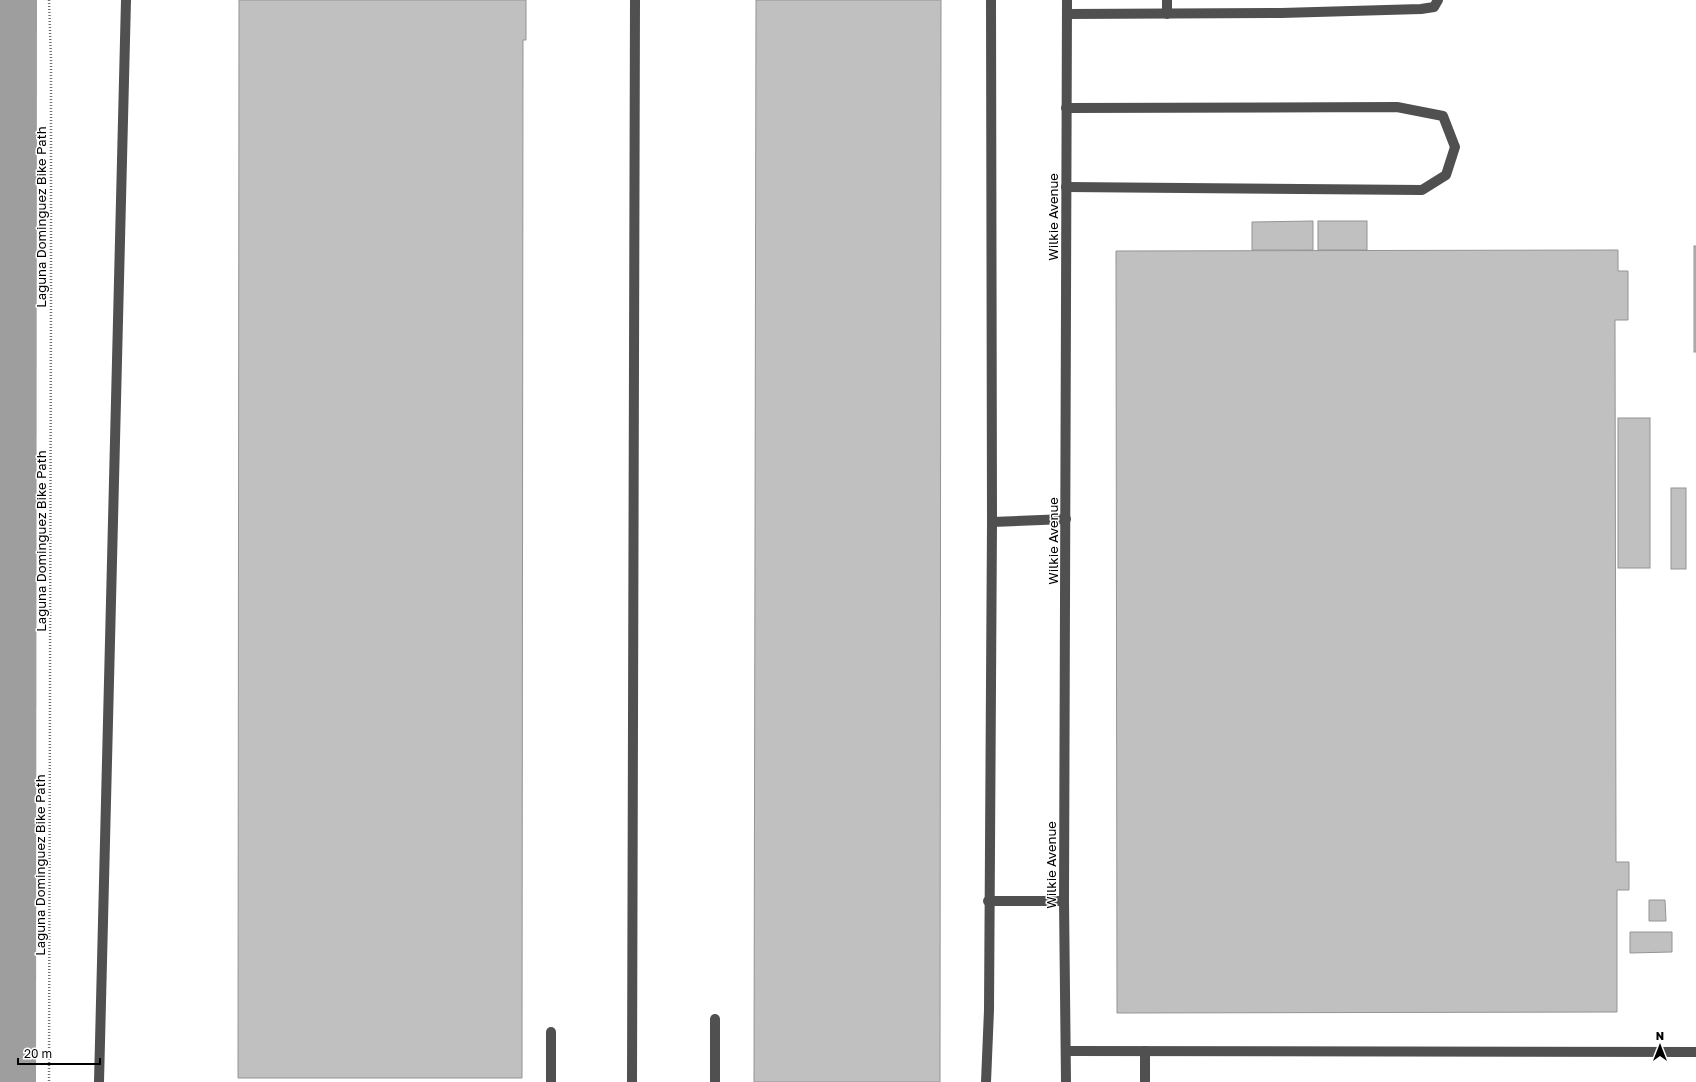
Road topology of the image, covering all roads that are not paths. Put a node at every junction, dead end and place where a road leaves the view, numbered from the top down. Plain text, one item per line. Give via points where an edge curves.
1 (126, 0) edge
2 (635, 0) edge
3 (991, 0) edge
4 (1067, 0) edge
5 (1167, 0) edge
6 (1438, 0) edge
7 (1067, 14) junction
8 (1167, 14) junction
9 (1066, 108) junction
10 (1066, 187) junction
11 (1066, 519) junction
12 (992, 522) junction
13 (988, 901) junction
14 (1064, 901) junction
15 (715, 1019) dead end
16 (552, 1032) dead end
17 (1066, 1051) junction
18 (1145, 1051) junction
19 (1696, 1052) edge
20 (99, 1080) edge
21 (551, 1082) edge
22 (632, 1082) edge
23 (715, 1082) edge
24 (986, 1082) edge
25 (1066, 1082) edge
26 (1145, 1082) edge

1 - 20 street
2 - 22 street
3 - 12 street
4 - 7 street, Wilkie Avenue
5 - 8 street
6 - 8 street via 1434,7 1420,9
7 - 8 street
7 - 9 street, Wilkie Avenue
9 - 10 street, Wilkie Avenue
9 - 10 street via 1397,107 1443,116 1455,147 1446,175 1422,190
10 - 11 street, Wilkie Avenue
11 - 12 street
11 - 14 street, Wilkie Avenue
12 - 13 street
13 - 14 street
13 - 24 street via 989,1010
14 - 17 street, Wilkie Avenue
15 - 23 street
16 - 21 street
17 - 18 street
17 - 25 street, Wilkie Avenue
18 - 19 street
18 - 26 street

